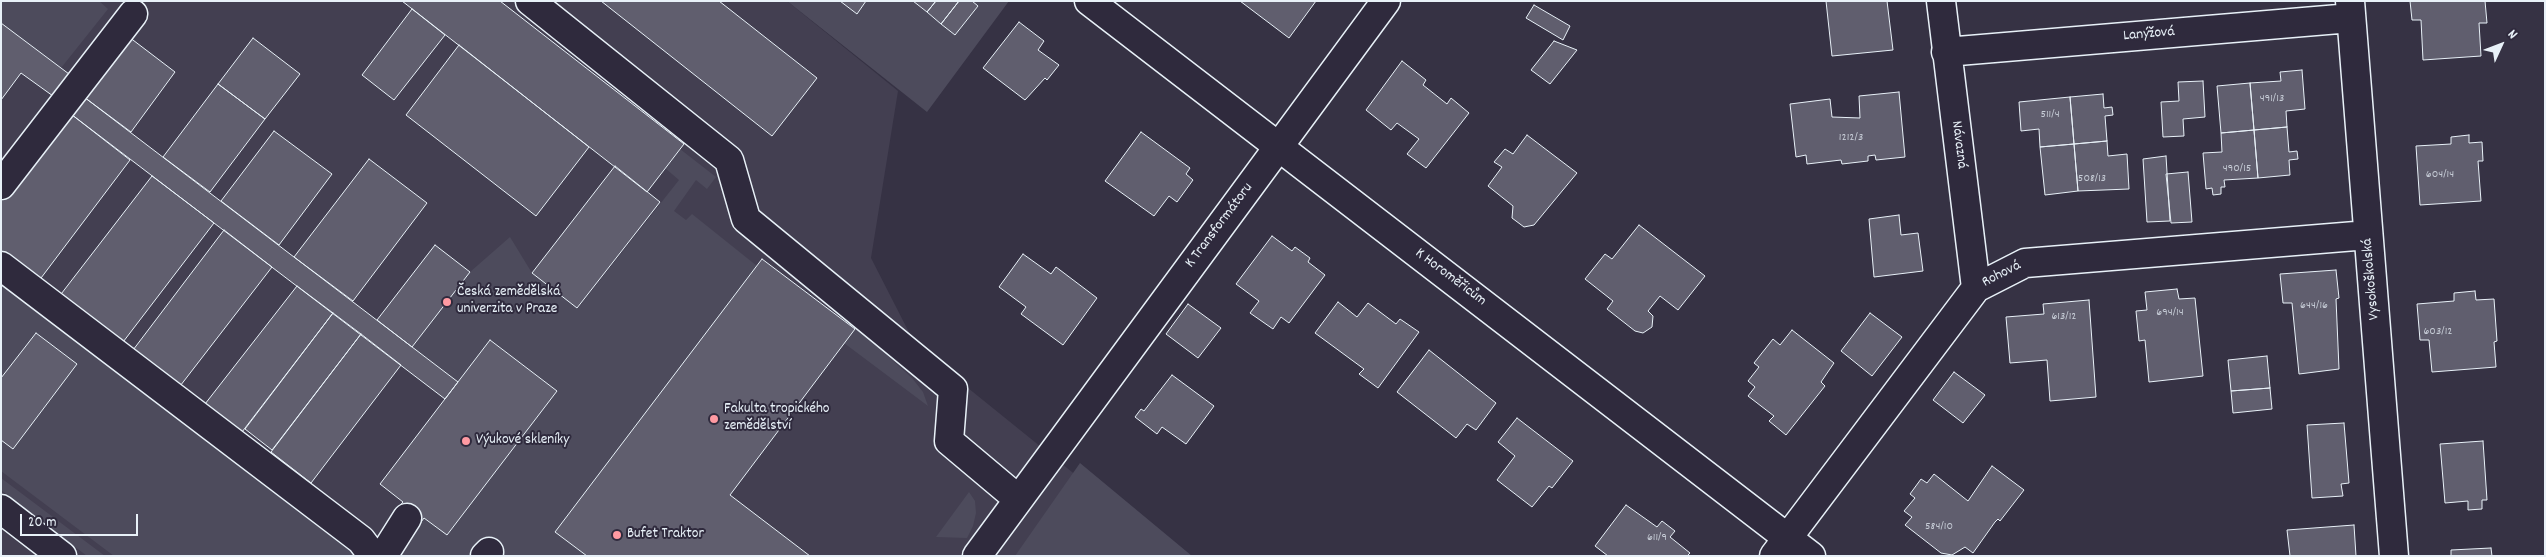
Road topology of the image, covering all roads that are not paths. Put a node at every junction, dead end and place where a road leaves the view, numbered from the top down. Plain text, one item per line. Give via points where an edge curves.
1 (530, 1) edge
2 (1089, 1) edge
3 (1386, 1) edge
4 (1941, 1) edge
5 (2351, 10) edge
6 (133, 14) dead end
7 (1946, 52) junction
8 (1278, 147) junction
9 (1, 185) edge
10 (2368, 235) junction
11 (1, 266) edge
12 (1976, 288) junction
13 (1018, 499) junction
14 (1, 508) edge
15 (407, 518) dead end
16 (1781, 547) edge
17 (62, 556) edge
18 (373, 556) edge
19 (383, 556) edge
20 (977, 556) edge
21 (1811, 556) edge
22 (2394, 556) edge

1 - 13 street via 729,160 746,219 953,389 949,442
2 - 8 street, K Horoměřicům
3 - 8 street, K Transformátoru
4 - 7 street, Návazná
5 - 7 street, Lanýžová
5 - 10 street, Vysokoškolská
6 - 9 street
7 - 12 street, Návazná
8 - 13 street, K Transformátoru
8 - 16 street, K Horoměřicům
10 - 12 street, Rohová via 2025,263
10 - 22 street, Vysokoškolská
11 - 18 street via 361,540
12 - 16 street, Rohová
13 - 20 street, K Transformátoru
14 - 17 street
15 - 19 street
16 - 21 street, K Horoměřicům

